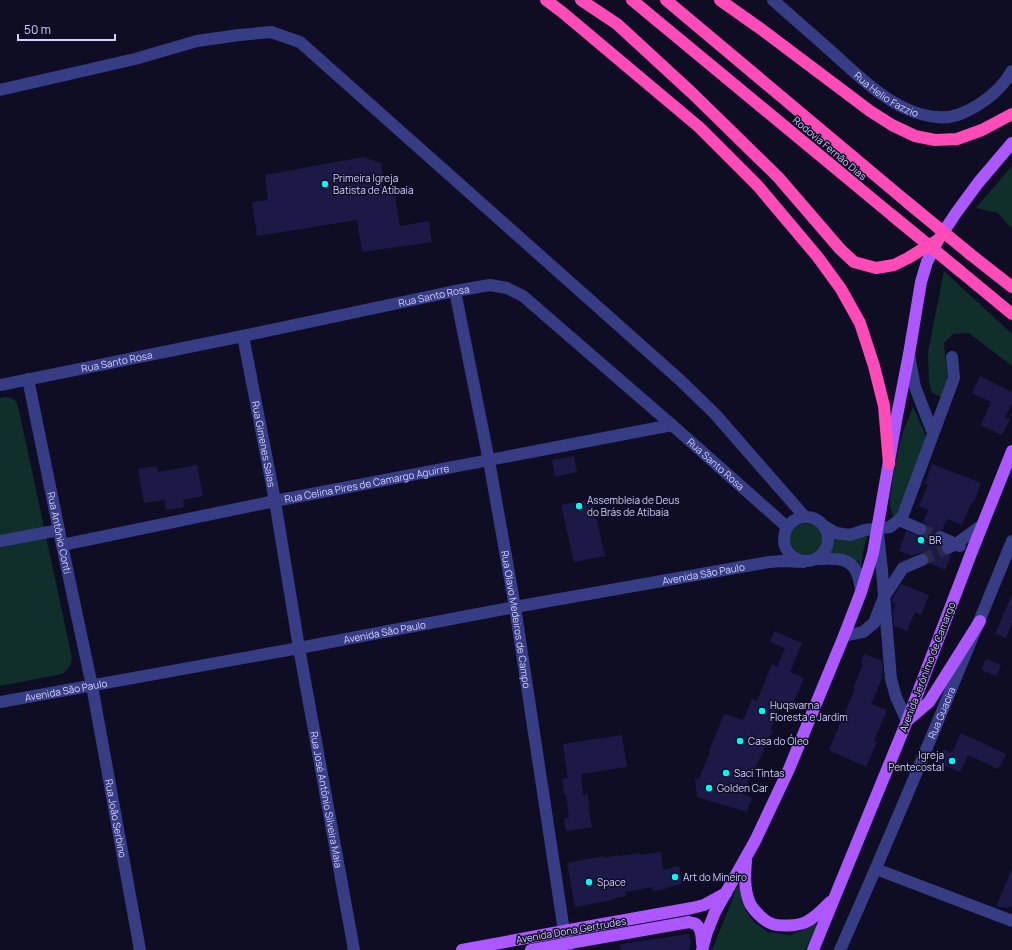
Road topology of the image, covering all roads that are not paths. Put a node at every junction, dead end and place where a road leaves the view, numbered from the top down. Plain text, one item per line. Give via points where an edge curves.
1 (546, 0) edge
2 (581, 0) edge
3 (631, 0) edge
4 (666, 0) edge
5 (720, 0) edge
6 (773, 0) edge
7 (1012, 71) edge
8 (0, 90) edge
9 (1012, 114) edge
10 (1012, 143) edge
11 (938, 240) junction
12 (1012, 287) edge
13 (455, 290) junction
14 (1012, 314) edge
15 (243, 336) junction
16 (909, 354) junction
17 (952, 357) dead end
18 (28, 379) junction
19 (0, 386) edge
20 (672, 425) junction
21 (933, 433) junction
22 (1012, 450) edge
23 (489, 461) junction
24 (889, 464) junction
25 (275, 501) junction
26 (805, 517) junction
27 (899, 520) junction
28 (982, 525) junction
29 (787, 526) junction
30 (824, 526) junction
31 (878, 528) junction
32 (920, 529) tunnel mouth
33 (59, 530) junction
34 (940, 537) tunnel mouth
35 (0, 541) edge
36 (783, 541) junction
37 (1012, 541) edge
38 (62, 545) junction
39 (952, 546) junction
40 (972, 551) junction
41 (818, 559) junction
42 (922, 560) tunnel mouth
43 (769, 562) junction
44 (803, 562) junction
45 (861, 592) junction
46 (884, 597) junction
47 (515, 607) junction
48 (980, 622) junction
49 (844, 636) junction
50 (299, 648) junction
51 (92, 686) junction
52 (0, 702) edge
53 (907, 721) junction
54 (746, 858) junction
55 (876, 869) junction
56 (726, 893) junction
57 (834, 896) junction
58 (1012, 921) edge
59 (564, 931) junction
60 (568, 947) edge
61 (140, 950) edge
62 (354, 950) edge
63 (462, 950) edge
64 (531, 950) edge
65 (702, 950) edge
66 (813, 950) edge
67 (840, 950) edge

1 - 24 highway via 699,127 757,185 841,288 860,323 874,366 884,406
2 - 11 highway via 617,24 692,93 778,177 854,262 876,268 894,265
3 - 14 highway, Rodovia Fernão Dias, bridge
4 - 12 highway, Rodovia Fernão Dias, bridge via 906,202
5 - 9 highway via 870,111 915,136 935,140 957,140
6 - 7 street, Rua Helio Fazzio via 874,89 919,114 954,117 971,110 996,92
8 - 26 street via 135,59 197,41 239,34 271,32 300,42 680,380 715,414
10 - 11 main road via 978,183
11 - 16 main road via 921,282
13 - 15 street, Rua Santo Rosa
13 - 20 street, Rua Santo Rosa via 490,285 507,288 523,296
13 - 23 street, Rua Olavo Medeiros de Campo
15 - 18 street, Rua Santo Rosa
15 - 25 street, Rua Gimenes Salas
16 - 21 street via 915,387
16 - 24 main road
17 - 21 street via 954,378
18 - 19 street, Rua Santo Rosa
18 - 33 street, Rua Antônio Conti
20 - 23 street, Rua Celina Pires de Camargo Aguirre
20 - 29 street, Rua Santo Rosa
21 - 27 street
22 - 28 main road, Avenida Jerônimo de Camargo
23 - 25 street, Rua Celina Pires de Camargo Aguirre
23 - 47 street, Rua Olavo Medeiros de Campo
24 - 31 main road
25 - 38 street, Rua Celina Pires de Camargo Aguirre
25 - 50 street, Rua Gimenes Salas
26 - 29 street via 798,518
26 - 30 street via 813,518
27 - 31 street via 890,527
27 - 32 street
28 - 39 street
28 - 40 main road, Avenida Jerônimo de Camargo
29 - 36 street
30 - 31 street via 836,533 850,535
30 - 41 street via 827,532 827,546
31 - 45 main road
31 - 46 street
33 - 35 street
33 - 38 street, Rua Antônio Conti
34 - 39 street
36 - 43 street
36 - 44 street via 789,555
37 - 48 street, Rua Guacira
38 - 51 street, Rua Antônio Conti
39 - 40 street
40 - 53 main road, Avenida Jerônimo de Camargo
41 - 44 street
41 - 45 street via 842,559 853,565 858,574
42 - 46 street via 903,568
43 - 44 street, Avenida São Paulo
43 - 47 street, Avenida São Paulo
45 - 49 main road
46 - 49 street via 874,623 863,632
46 - 53 street via 890,680
47 - 50 street, Avenida São Paulo
47 - 59 street, Rua Olavo Medeiros de Campo
48 - 53 main road via 929,702
48 - 55 street, Rua Guacira
49 - 54 main road via 789,769
50 - 51 street, Avenida São Paulo
50 - 62 street, Rua José Antônio Silveira Maia
51 - 52 street, Avenida São Paulo
51 - 61 street, Rua João Serbino
53 - 57 main road, Avenida Jerônimo de Camargo
54 - 56 main road
54 - 57 main road via 744,879 749,902 759,915 770,923 788,926 805,923 819,914
55 - 58 street
55 - 67 street, Rua Guacira
56 - 59 main road, Avenida Dona Gertrudes via 704,905 692,908
56 - 65 main road via 715,912
57 - 66 main road, Avenida Jerônimo de Camargo
59 - 60 street, Rua Olavo Medeiros de Campo
59 - 63 main road, Avenida Dona Gertrudes
60 - 64 main road, Avenida Dona Gertrudes
60 - 65 main road, Avenida Dona Gertrudes via 688,922 695,924 699,929

